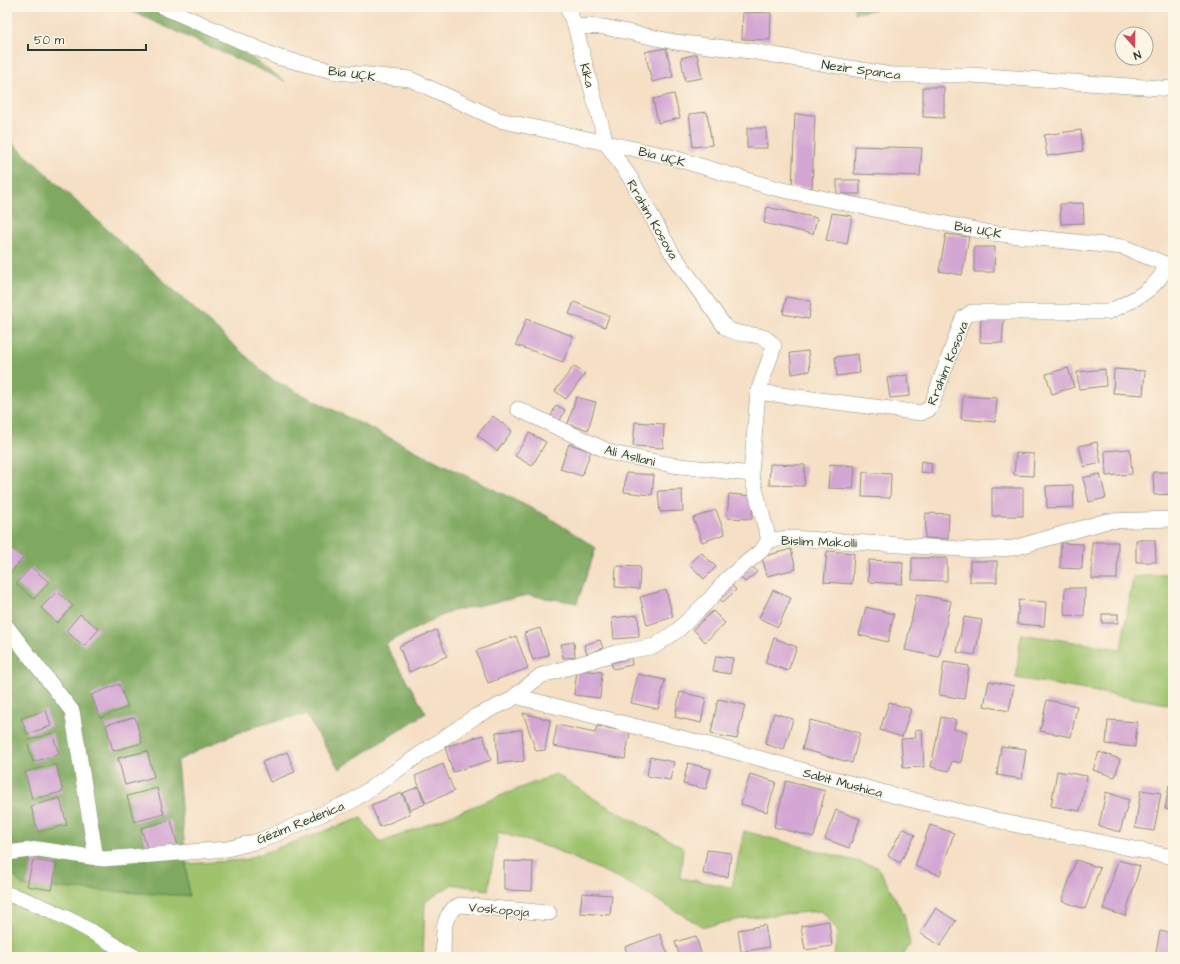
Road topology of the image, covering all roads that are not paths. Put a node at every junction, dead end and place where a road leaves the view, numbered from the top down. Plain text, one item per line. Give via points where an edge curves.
1 (164, 7) edge
2 (567, 7) edge
3 (575, 26) junction
4 (1173, 89) edge
5 (606, 143) junction
6 (1170, 266) edge
7 (758, 392) junction
8 (518, 409) dead end
9 (751, 474) junction
10 (1173, 519) edge
11 (769, 540) junction
12 (7, 627) edge
13 (515, 696) junction
14 (7, 853) edge
15 (1173, 857) edge
16 (96, 858) junction
17 (7, 894) edge
18 (549, 913) dead end
19 (135, 957) edge
20 (444, 957) edge

1 - 5 street, Bia UÇK via 277,58 337,72 410,79 499,120
2 - 3 street, Kika
3 - 4 street, Nezir Spanca via 604,27 675,42 751,51 891,75 971,75
3 - 5 street, Kika
5 - 6 street, Bia UÇK via 667,156 774,188 883,212 991,232 1123,247
5 - 7 street, Rrahim Kosova via 631,179 672,252 725,327 734,333 761,335 774,346
6 - 7 street, Rrahim Kosova via 1163,276 1144,292 1108,312 972,312 963,318 933,401 929,409 922,413
7 - 9 street, Rrahim Kosova
8 - 9 street, Ali Asllani via 612,453 672,465
9 - 11 street, Rrahim Kosova
10 - 11 street, Bislim Makolli via 1107,522 1014,548 976,550 791,538
11 - 13 street, Bislim Makolli via 762,550 728,578 678,630 655,646 616,653 540,676
12 - 16 street via 72,711
13 - 15 street, Sabit Mushica via 729,750 904,798 1017,825
13 - 16 street, Gëzim Redenica via 476,716 352,801 262,840 228,848 184,853
14 - 16 street, Gëzim Redenica via 38,849
17 - 19 street via 62,915
18 - 20 street, Voskopoja via 460,905 452,908 445,924

